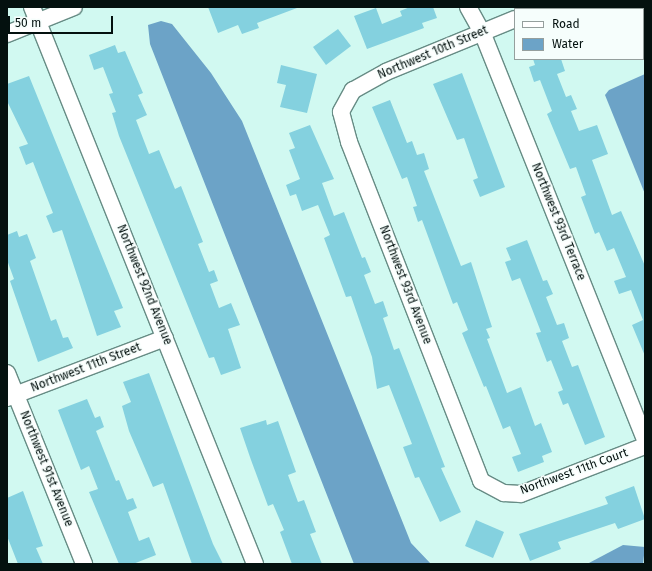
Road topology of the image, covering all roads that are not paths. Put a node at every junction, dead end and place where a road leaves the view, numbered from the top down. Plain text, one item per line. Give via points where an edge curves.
1 (74, 7) edge
2 (468, 7) edge
3 (34, 14) edge
4 (514, 19) edge
5 (482, 32) junction
6 (7, 34) edge
7 (353, 90) joint
8 (165, 338) junction
9 (7, 373) edge
10 (11, 396) edge
11 (645, 439) edge
12 (645, 446) edge
13 (481, 481) joint
14 (84, 564) edge
15 (255, 564) edge

1 - 3 street
2 - 5 street, Northwest 93rd Terrace
3 - 6 street
3 - 8 street, Northwest 92nd Avenue
4 - 5 street, Northwest 10th Street
5 - 7 street, Northwest 10th Street via 386,72
5 - 11 street, Northwest 93rd Terrace
7 - 13 street, Northwest 93rd Avenue via 341,112 349,142
8 - 10 street, Northwest 11th Street
8 - 15 street, Northwest 92nd Avenue
9 - 10 street, Northwest 91st Avenue
10 - 14 street, Northwest 91st Avenue
12 - 13 street, Northwest 11th Court via 521,494 504,493

